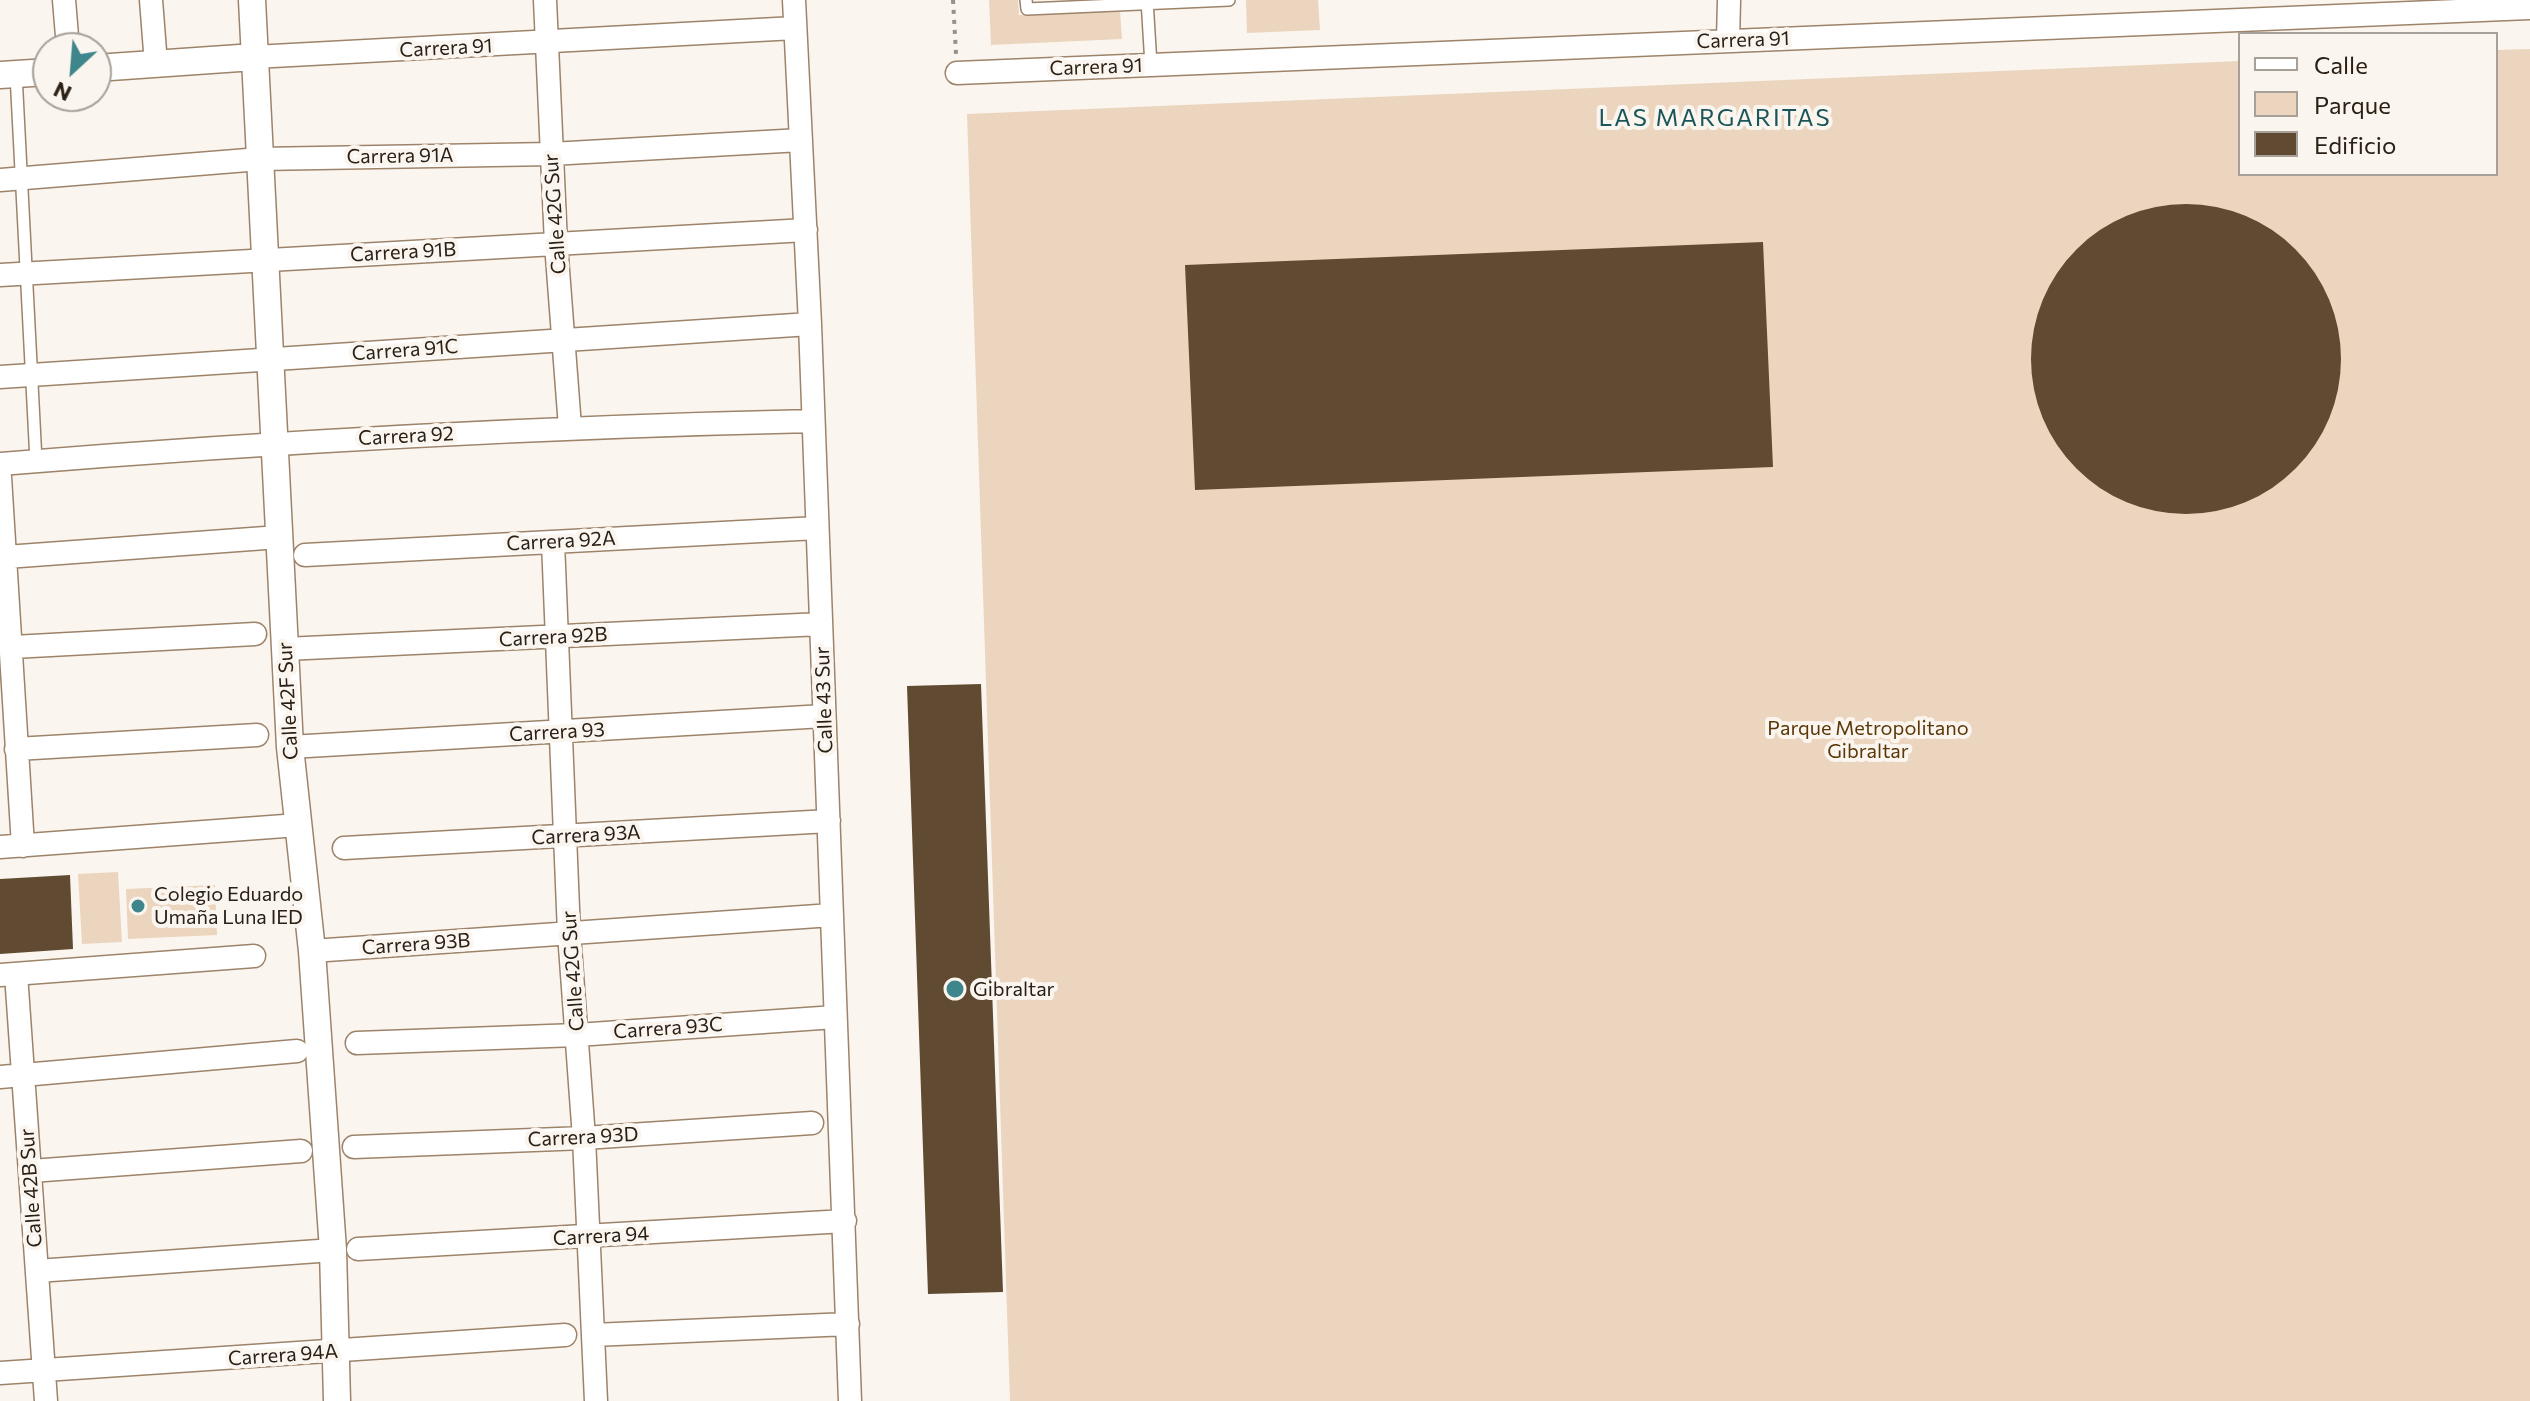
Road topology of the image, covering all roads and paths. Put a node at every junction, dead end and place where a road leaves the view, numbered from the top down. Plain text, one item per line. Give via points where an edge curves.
1 (64, 0) edge
2 (151, 0) edge
3 (252, 0) edge
4 (545, 0) edge
5 (794, 0) edge
6 (953, 0) edge
7 (1026, 0) edge
8 (1229, 0) edge
9 (1729, 0) edge
10 (1147, 2) edge
11 (2530, 8) edge
12 (795, 28) junction
13 (67, 32) edge
14 (1728, 41) junction
15 (548, 43) junction
16 (254, 57) junction
17 (156, 64) junction
18 (1151, 65) junction
19 (112, 67) edge
20 (32, 73) edge
21 (957, 73) joint
22 (8, 75) edge
23 (801, 140) junction
24 (551, 154) junction
25 (260, 159) junction
26 (11, 179) edge
27 (806, 230) junction
28 (556, 244) junction
29 (265, 260) junction
30 (26, 273) junction
31 (0, 275) edge
32 (810, 324) junction
33 (564, 340) junction
34 (270, 359) junction
35 (31, 375) junction
36 (0, 377) edge
37 (813, 421) junction
38 (570, 427) junction
39 (274, 443) junction
40 (36, 461) junction
41 (0, 464) edge
42 (0, 477) edge
43 (817, 528) junction
44 (279, 537) junction
45 (553, 542) junction
46 (305, 555) dead end
47 (6, 557) junction
48 (821, 624) junction
49 (255, 634) dead end
50 (557, 637) junction
51 (13, 647) junction
52 (285, 649) junction
53 (824, 716) junction
54 (562, 731) junction
55 (257, 735) dead end
56 (290, 747) junction
57 (16, 749) junction
58 (829, 821) junction
59 (298, 825) junction
60 (565, 836) junction
61 (23, 846) junction
62 (0, 847) edge
63 (344, 848) dead end
64 (832, 915) junction
65 (569, 933) junction
66 (312, 951) junction
67 (254, 956) dead end
68 (8, 975) edge
69 (835, 1017) junction
70 (577, 1035) junction
71 (357, 1043) dead end
72 (297, 1051) dead end
73 (23, 1075) junction
74 (0, 1077) edge
75 (812, 1123) dead end
76 (584, 1138) junction
77 (354, 1147) dead end
78 (301, 1151) dead end
79 (31, 1171) junction
80 (845, 1221) junction
81 (588, 1237) junction
82 (346, 1249) junction
83 (37, 1271) junction
84 (848, 1324) junction
85 (565, 1335) dead end
86 (593, 1335) junction
87 (336, 1351) junction
88 (44, 1370) junction
89 (0, 1373) edge
90 (46, 1401) edge
91 (337, 1401) edge
92 (596, 1401) edge
93 (850, 1401) edge

1 - 13 street
2 - 17 street
3 - 16 street, Calle 42F Sur
4 - 15 street, Calle 42G Sur
5 - 12 street, Calle 43 Sur
6 - 21 path
7 - 10 lane via 1027,9
8 - 10 lane
9 - 14 street
10 - 18 lane
11 - 14 street, Carrera 91
12 - 15 street, Carrera 91
12 - 23 street, Calle 43 Sur
14 - 18 street, Carrera 91
15 - 16 street, Carrera 91
15 - 24 street, Calle 42G Sur
16 - 17 street, Carrera 91
16 - 25 street, Calle 42F Sur
17 - 19 street, Carrera 91
18 - 21 street, Carrera 91
20 - 22 street
22 - 26 lane
23 - 24 street, Carrera 91A
23 - 27 street, Calle 43 Sur
24 - 25 street, Carrera 91A
24 - 28 street, Calle 42G Sur
25 - 26 street, Carrera 91A
25 - 29 street, Calle 42F Sur
26 - 30 lane
27 - 28 street, Carrera 91B
27 - 32 street, Calle 43 Sur
28 - 29 street, Carrera 91B
28 - 33 street, Calle 42G Sur
29 - 30 street, Carrera 91B
29 - 34 street, Calle 42F Sur
30 - 31 street, Carrera 91B
30 - 35 lane
32 - 33 street, Carrera 91C
32 - 37 street, Calle 43 Sur
33 - 34 street, Carrera 91C
33 - 38 street, Calle 42G Sur
34 - 35 street, Carrera 91C
34 - 39 street, Calle 42F Sur
35 - 36 street, Carrera 91C
35 - 40 lane
37 - 38 street, Carrera 92
37 - 43 street, Calle 43 Sur
38 - 39 street, Carrera 92
39 - 40 street, Carrera 92
39 - 44 street, Calle 42F Sur
40 - 41 street, Carrera 92
42 - 47 street
43 - 45 street, Carrera 92A
43 - 48 street, Calle 43 Sur
44 - 47 street
44 - 52 street, Calle 42F Sur
45 - 46 street, Carrera 92A
45 - 50 street, Calle 42G Sur
47 - 51 street
48 - 50 street, Carrera 92B
48 - 53 street, Calle 43 Sur
49 - 51 street
50 - 52 street, Carrera 92B
50 - 54 street, Calle 42G Sur
51 - 57 street
52 - 56 street, Calle 42F Sur
53 - 54 street, Carrera 93
53 - 58 street, Calle 43 Sur
54 - 56 street, Carrera 93
54 - 60 street, Calle 42G Sur
55 - 57 street
56 - 59 street, Calle 42F Sur
57 - 61 street
58 - 60 street, Carrera 93A
58 - 64 street, Calle 43 Sur
59 - 61 street
59 - 66 street, Calle 42F Sur
60 - 63 street, Carrera 93A
60 - 65 street, Calle 42G Sur
61 - 62 street
64 - 65 street, Carrera 93B
64 - 69 street, Calle 43 Sur
65 - 66 street, Carrera 93B
65 - 70 street, Calle 42G Sur
66 - 82 street, Calle 42F Sur
67 - 68 street
68 - 73 street, Calle 42B Sur
69 - 70 street, Carrera 93C
69 - 80 street, Calle 43 Sur
70 - 71 street, Carrera 93C
70 - 76 street, Calle 42G Sur
72 - 73 street
73 - 74 street
73 - 79 street, Calle 42B Sur
75 - 76 street, Carrera 93D
76 - 77 street, Carrera 93D
76 - 81 street, Calle 42G Sur
78 - 79 street
79 - 83 street, Calle 42B Sur
80 - 81 street, Carrera 94
80 - 84 street, Calle 43 Sur
81 - 82 street, Carrera 94
81 - 86 street, Calle 42G Sur
82 - 83 street, Carrera 94
82 - 87 street, Calle 42F Sur
83 - 88 street, Calle 42B Sur
84 - 86 street
84 - 93 street, Calle 43 Sur
85 - 87 street, Carrera 94A
86 - 92 street, Calle 42G Sur
87 - 88 street, Carrera 94A
87 - 91 street, Calle 42F Sur
88 - 89 street, Carrera 94A
88 - 90 street, Calle 42B Sur

